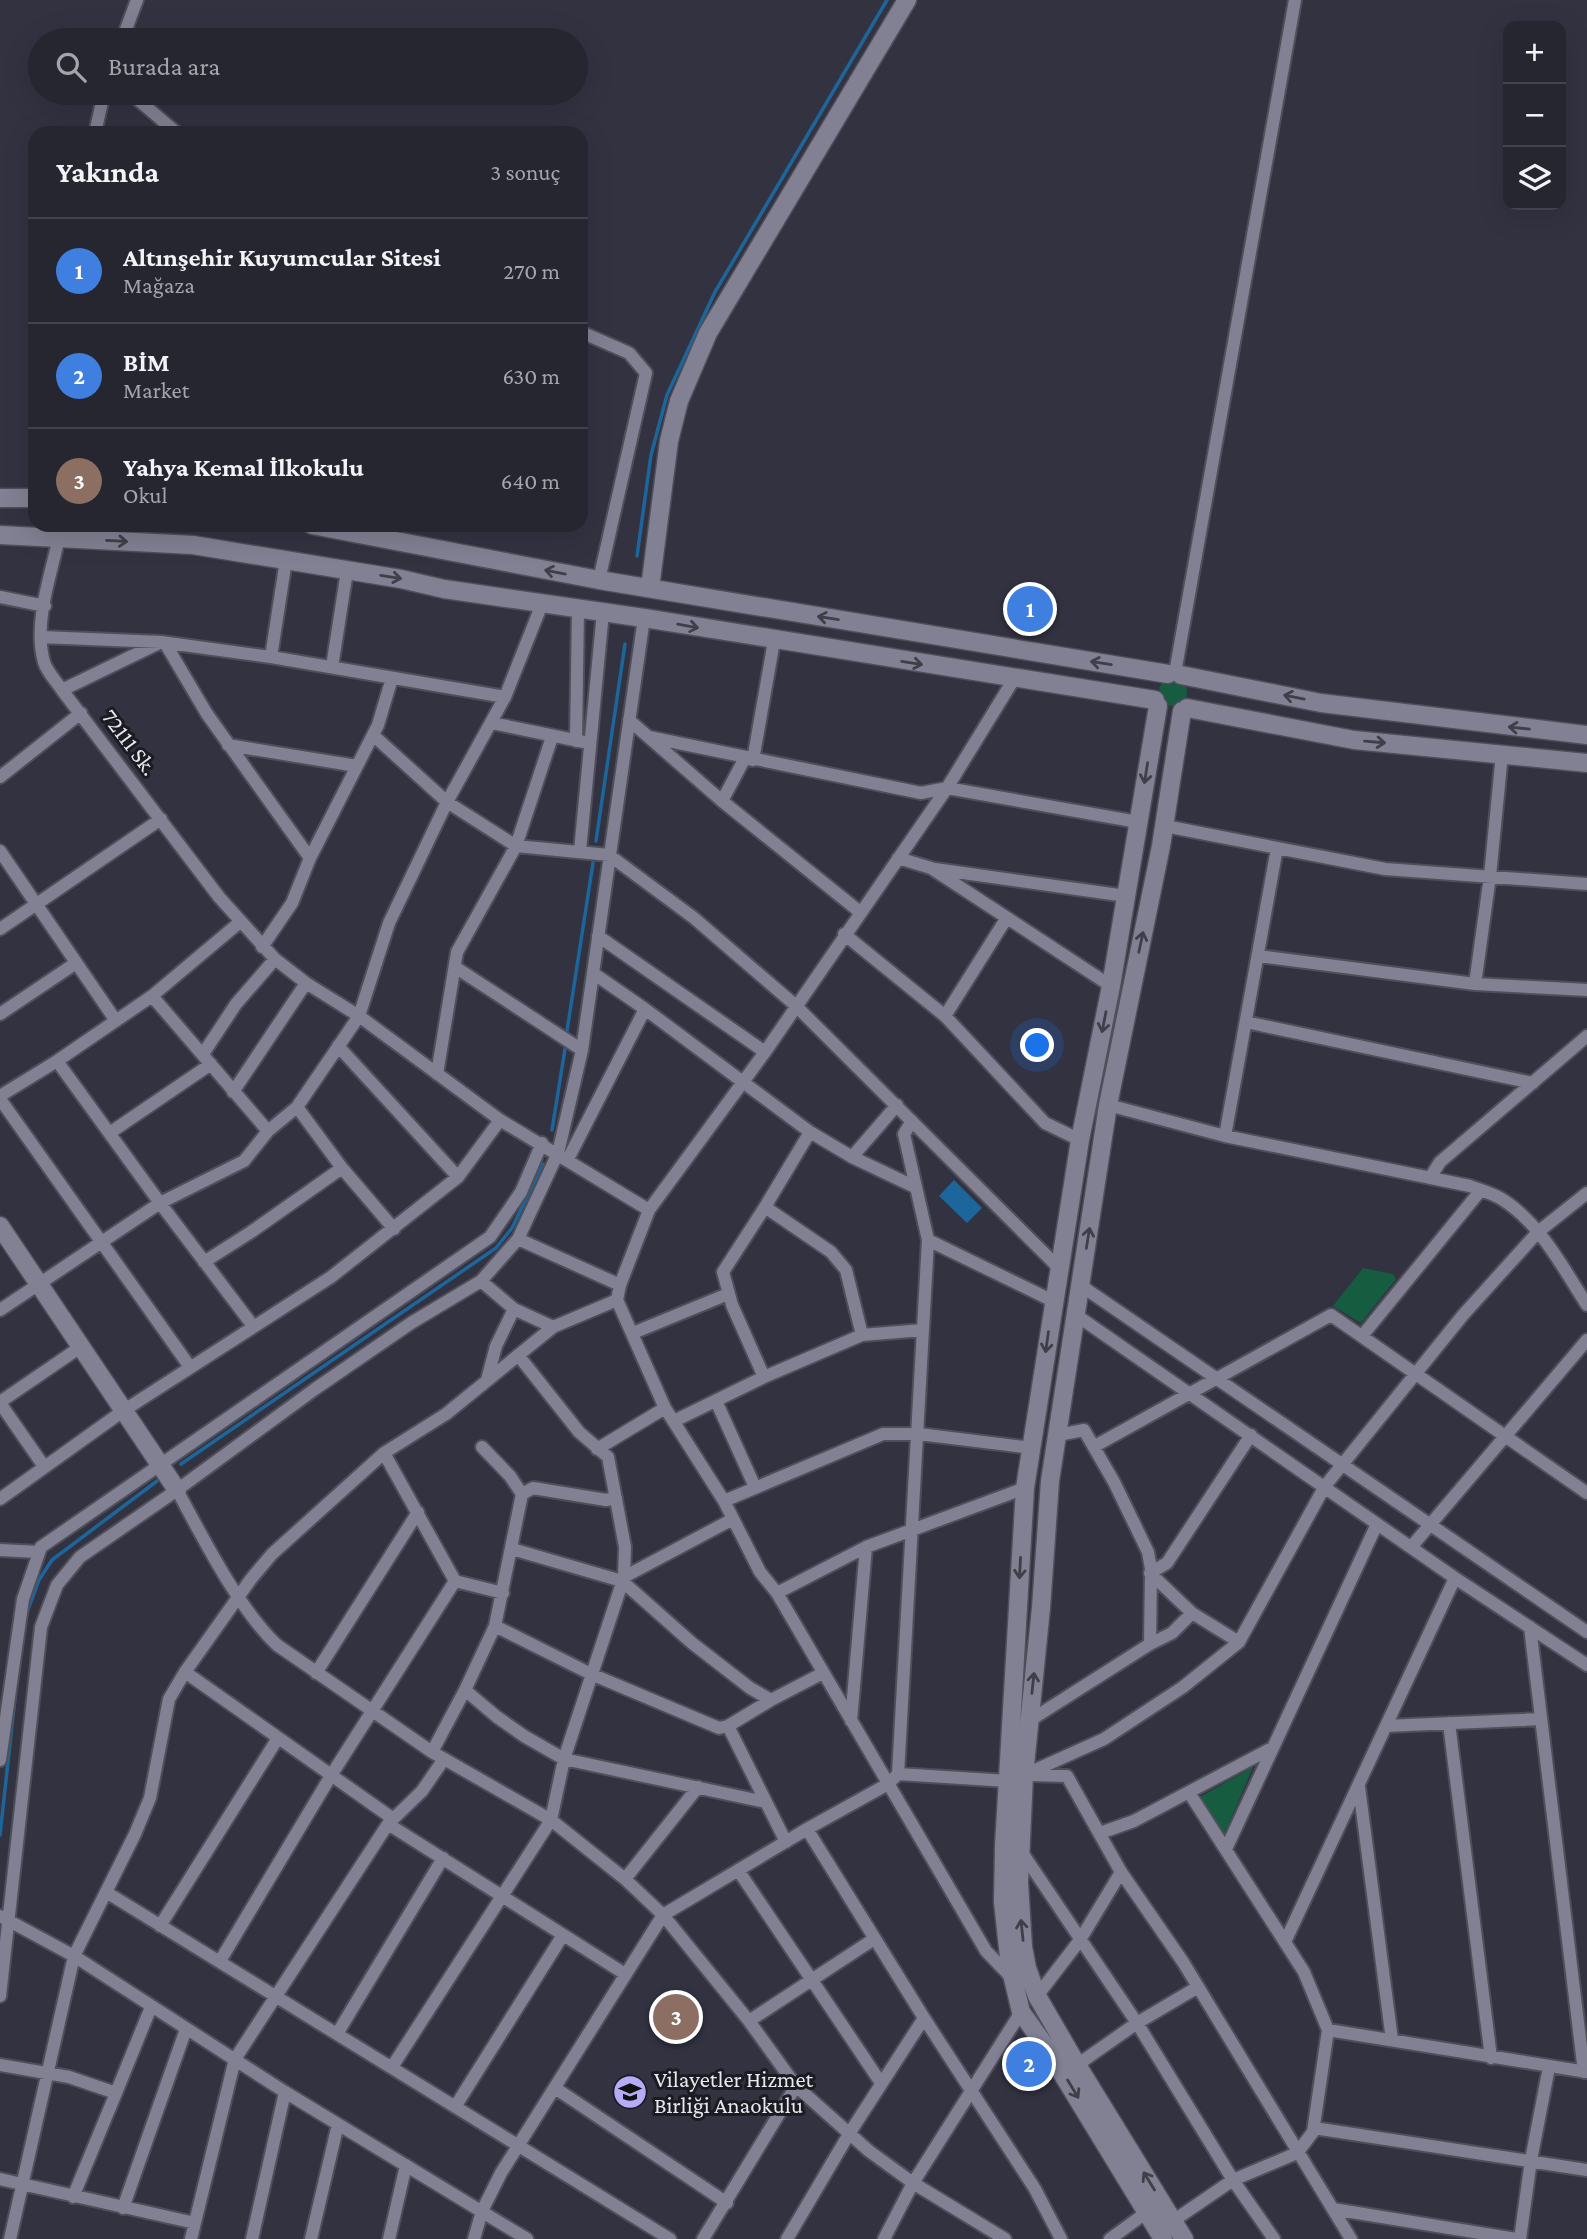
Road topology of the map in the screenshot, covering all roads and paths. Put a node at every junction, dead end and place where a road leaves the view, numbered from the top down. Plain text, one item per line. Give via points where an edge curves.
1 (137, 0) edge
2 (907, 0) edge
3 (1294, 0) edge
4 (126, 28) edge
5 (101, 105) edge
6 (144, 105) edge
7 (97, 126) edge
8 (169, 126) edge
9 (588, 335) edge
10 (0, 498) edge
11 (28, 498) edge
12 (349, 532) edge
13 (0, 535) edge
14 (59, 537) junction
15 (286, 560) junction
16 (347, 571) junction
17 (599, 580) junction
18 (650, 588) junction
19 (0, 597) edge
20 (542, 604) junction
21 (45, 607) junction
22 (578, 609) junction
23 (603, 612) junction
24 (644, 618) junction
25 (41, 637) junction
26 (774, 640) junction
27 (163, 642) junction
28 (271, 657) junction
29 (332, 667) junction
30 (1174, 674) junction
31 (392, 678) junction
32 (1014, 679) junction
33 (62, 690) junction
34 (505, 697) junction
35 (1130, 697) junction
36 (1156, 703) junction
37 (1184, 709) junction
38 (1206, 712) junction
39 (81, 713) junction
40 (629, 720) junction
41 (492, 723) junction
42 (1154, 726) junction
43 (1179, 732) junction
44 (373, 735) junction
45 (1587, 735) edge
46 (552, 737) junction
47 (649, 737) junction
48 (576, 741) junction
49 (590, 743) junction
50 (228, 744) junction
51 (1502, 754) junction
52 (749, 759) junction
53 (1587, 763) edge
54 (357, 766) junction
55 (0, 777) edge
56 (947, 788) junction
57 (722, 801) junction
58 (447, 802) junction
59 (162, 819) junction
60 (1138, 822) junction
61 (1165, 826) junction
62 (516, 846) junction
63 (1277, 848) junction
64 (0, 850) edge
65 (580, 851) junction
66 (609, 855) junction
67 (310, 858) junction
68 (898, 858) junction
69 (931, 868) junction
70 (1490, 876) junction
71 (1587, 884) edge
72 (1126, 896) junction
73 (37, 904) junction
74 (860, 912) junction
75 (1006, 919) junction
76 (240, 922) junction
77 (0, 929) edge
78 (844, 934) junction
79 (598, 936) junction
80 (262, 947) junction
81 (1259, 956) junction
82 (275, 959) junction
83 (76, 963) junction
84 (455, 967) junction
85 (593, 973) junction
86 (306, 984) junction
87 (1475, 984) junction
88 (1111, 986) junction
89 (1587, 990) edge
90 (152, 996) junction
91 (795, 1005) junction
92 (645, 1009) junction
93 (0, 1014) edge
94 (359, 1016) junction
95 (945, 1016) junction
96 (116, 1021) junction
97 (1246, 1022) junction
98 (1587, 1036) edge
99 (338, 1046) junction
100 (582, 1050) junction
101 (765, 1052) junction
102 (207, 1059) junction
103 (57, 1061) junction
104 (437, 1074) junction
105 (743, 1081) junction
106 (1533, 1083) junction
107 (233, 1091) junction
108 (0, 1098) edge
109 (897, 1105) junction
110 (1108, 1105) junction
111 (296, 1107) junction
112 (500, 1120) junction
113 (912, 1121) junction
114 (268, 1131) junction
115 (110, 1132) junction
116 (810, 1132) junction
117 (1225, 1136) junction
118 (1080, 1140) junction
119 (542, 1143) junction
120 (563, 1156) junction
121 (852, 1157) junction
122 (342, 1168) junction
123 (458, 1177) junction
124 (1430, 1178) junction
125 (915, 1187) junction
126 (1481, 1190) junction
127 (1587, 1193) edge
128 (160, 1203) junction
129 (765, 1206) junction
130 (649, 1210) junction
131 (1, 1228) edge
132 (394, 1229) junction
133 (1538, 1232) junction
134 (517, 1239) junction
135 (928, 1240) junction
136 (102, 1244) junction
137 (204, 1262) junction
138 (1059, 1268) junction
139 (481, 1281) junction
140 (39, 1284) junction
141 (620, 1285) junction
142 (1080, 1285) junction
143 (729, 1294) junction
144 (617, 1300) junction
145 (1053, 1301) junction
146 (1587, 1305) edge
147 (514, 1309) junction
148 (0, 1310) edge
149 (1076, 1315) junction
150 (253, 1326) junction
151 (553, 1327) junction
152 (923, 1330) junction
153 (633, 1333) junction
154 (862, 1335) junction
155 (1363, 1336) junction
156 (1587, 1340) edge
157 (79, 1348) junction
158 (518, 1355) junction
159 (190, 1367) junction
160 (1416, 1374) junction
161 (764, 1377) junction
162 (1216, 1379) junction
163 (487, 1380) junction
164 (1190, 1393) junction
165 (716, 1401) junction
166 (0, 1402) edge
167 (665, 1408) junction
168 (123, 1411) junction
169 (674, 1421) junction
170 (919, 1434) junction
171 (1058, 1435) junction
172 (1251, 1435) junction
173 (1505, 1436) junction
174 (1095, 1446) junction
175 (482, 1447) dead end
176 (1032, 1448) junction
177 (597, 1449) junction
178 (384, 1452) junction
179 (43, 1465) dead end
180 (160, 1465) junction
181 (1343, 1465) junction
182 (1325, 1486) junction
183 (755, 1487) junction
184 (1025, 1488) junction
185 (177, 1490) junction
186 (1587, 1493) edge
187 (522, 1494) junction
188 (616, 1498) junction
189 (0, 1499) edge
190 (724, 1501) junction
191 (418, 1512) junction
192 (733, 1519) junction
193 (1377, 1524) junction
194 (1430, 1525) junction
195 (912, 1531) junction
196 (1412, 1546) junction
197 (866, 1547) junction
198 (512, 1549) junction
199 (0, 1550) edge
200 (38, 1552) junction
201 (1150, 1573) junction
202 (1455, 1578) junction
203 (623, 1579) junction
204 (455, 1581) junction
205 (503, 1593) junction
206 (778, 1593) junction
207 (239, 1596) junction
208 (1192, 1613) junction
209 (495, 1626) junction
210 (1530, 1627) junction
211 (1587, 1632) edge
212 (1239, 1642) junction
213 (1150, 1644) junction
214 (1587, 1665) edge
215 (186, 1671) junction
216 (316, 1672) junction
217 (823, 1673) junction
218 (591, 1674) junction
219 (465, 1690) junction
220 (771, 1700) junction
221 (372, 1712) junction
222 (1541, 1719) junction
223 (851, 1721) junction
224 (1029, 1721) junction
225 (1449, 1723) junction
226 (728, 1726) junction
227 (1386, 1726) junction
228 (278, 1738) junction
229 (1272, 1748) junction
230 (432, 1752) junction
231 (444, 1759) junction
232 (564, 1759) junction
233 (0, 1760) edge
234 (332, 1774) junction
235 (898, 1774) junction
236 (1016, 1778) junction
237 (888, 1784) junction
238 (1358, 1785) junction
239 (698, 1787) junction
240 (1190, 1794) junction
241 (765, 1802) junction
242 (551, 1820) junction
243 (390, 1821) junction
244 (807, 1829) junction
245 (1100, 1833) junction
246 (786, 1842) junction
247 (1227, 1849) junction
248 (1021, 1851) junction
249 (443, 1858) junction
250 (738, 1870) junction
251 (1121, 1872) junction
252 (625, 1879) junction
253 (106, 1892) junction
254 (502, 1895) junction
255 (663, 1915) junction
256 (5, 1918) edge
257 (160, 1926) junction
258 (563, 1935) junction
259 (874, 1939) junction
260 (1080, 1940) junction
261 (1285, 1942) junction
262 (75, 1956) junction
263 (220, 1961) junction
264 (625, 1974) junction
265 (813, 1980) junction
266 (1014, 1980) junction
267 (1198, 1987) junction
268 (0, 1996) edge
269 (1037, 1996) junction
270 (277, 1997) junction
271 (151, 2007) junction
272 (1021, 2012) junction
273 (924, 2018) junction
274 (749, 2021) junction
275 (1137, 2023) junction
276 (186, 2029) junction
277 (1328, 2029) junction
278 (337, 2034) junction
279 (1391, 2040) junction
280 (1491, 2058) junction
281 (235, 2059) junction
282 (0, 2065) edge
283 (1077, 2065) junction
284 (392, 2067) junction
285 (1549, 2067) junction
286 (48, 2072) junction
287 (1585, 2072) edge
288 (881, 2083) junction
289 (796, 2086) junction
290 (555, 2088) junction
291 (973, 2091) junction
292 (285, 2092) junction
293 (116, 2093) junction
294 (455, 2107) junction
295 (338, 2124) junction
296 (1314, 2128) junction
297 (849, 2134) junction
298 (518, 2146) junction
299 (1297, 2152) junction
300 (1531, 2160) junction
301 (405, 2165) junction
302 (1587, 2170) edge
303 (0, 2179) edge
304 (1233, 2180) junction
305 (22, 2183) junction
306 (913, 2183) junction
307 (73, 2197) junction
308 (727, 2203) junction
309 (123, 2208) junction
310 (1333, 2209) junction
311 (482, 2211) junction
312 (1147, 2212) junction
313 (1173, 2221) junction
314 (195, 2223) junction
315 (12, 2238) edge
316 (191, 2239) edge
317 (252, 2239) edge
318 (311, 2239) edge
319 (389, 2239) edge
320 (474, 2239) edge
321 (527, 2239) edge
322 (670, 2239) edge
323 (703, 2239) edge
324 (787, 2239) edge
325 (884, 2239) edge
326 (1005, 2239) edge
327 (1061, 2239) edge
328 (1110, 2239) edge
329 (1163, 2239) edge
330 (1184, 2239) edge
331 (1274, 2239) edge
332 (1352, 2239) edge
333 (1518, 2239) edge

1 - 4 street
2 - 18 main road via 708,332 678,401
3 - 30 street
5 - 7 street
6 - 8 street
9 - 17 street via 629,353 646,373
10 - 11 main road
17 -> 12 main road
13 - 14 main road
14 -> 15 main road via 193,545
14 - 21 street, 72111 Sk.
15 - 16 main road
15 - 28 street
16 -> 20 main road
16 - 29 street
17 - 18 main road
30 -> 18 main road
19 - 21 street
20 - 22 main road
20 - 34 street
21 - 25 street, 72111 Sk.
22 - 23 main road
22 - 48 street
23 - 24 main road
23 - 49 street
24 -> 26 main road
24 - 40 street
25 - 27 street
25 - 33 street, 72111 Sk. via 45,664
26 -> 32 main road
26 - 52 street
27 - 28 street
27 - 33 street
27 - 50 street
28 - 29 street
29 - 31 street
30 - 36 main road via 1157,681
30 - 37 main road via 1187,678 1193,690
45 -> 30 main road via 1321,703
31 - 34 street
31 - 44 street
32 - 35 main road
32 - 56 street
33 - 39 street, 72111 Sk.
34 - 41 street
35 - 36 main road
35 - 42 main road via 1149,710
36 - 37 main road via 1169,713
36 - 42 main road
37 - 38 main road
37 - 43 main road
38 - 43 main road via 1185,721
38 -> 51 main road via 1354,740
39 - 55 street
39 - 59 street, 72111 Sk.
40 - 47 street
40 - 66 street
41 - 46 street
41 - 58 street
42 -> 60 main road
43 - 61 main road
44 - 54 street
44 - 58 street
46 - 48 street
46 - 62 street
47 - 52 street
47 - 57 street
48 - 49 street
49 - 65 street
50 - 54 street
50 - 67 street
51 - 53 main road
51 - 70 street
52 - 56 street via 920,793
52 - 57 street
54 - 67 street
56 - 60 street
56 - 68 street
57 - 74 street
58 - 62 street
58 - 94 street via 389,923
59 - 73 street
59 - 76 street, 72111 Sk.
60 - 72 main road
61 - 63 street
110 -> 61 main road
62 - 65 street
62 - 84 street via 457,952
63 - 70 street via 1385,869
63 - 81 street
64 - 73 street
65 - 66 street
66 - 79 street
66 - 91 street via 694,918
67 - 80 street via 292,903
68 - 69 street
68 - 74 street
69 - 72 street
69 - 75 street
70 - 71 street
70 - 87 street
72 - 88 main road
73 - 77 street
73 - 83 street
74 - 78 street
75 - 88 street
75 - 95 street
76 - 80 street, 72111 Sk.
76 - 90 street
78 - 91 street
78 - 95 street
79 - 85 street
79 - 101 street
80 - 82 street, 72111 Sk.
81 - 87 street
81 - 97 street
82 - 86 street, 72111 Sk.
82 - 102 street via 236,1004
83 - 93 street
83 - 96 street
84 - 100 street
84 - 104 street
85 - 92 street
85 - 100 street
86 - 94 street, 72111 Sk.
86 - 107 street
87 - 89 street
88 -> 118 main road
90 - 96 street
90 - 102 street
91 - 101 street
91 - 109 street
92 - 105 street
92 - 120 street
94 - 99 street
94 - 104 street, 72111 Sk.
95 - 118 street via 1045,1123
96 - 103 street
97 - 106 street
97 - 117 street
98 - 106 street
99 - 111 street
99 - 123 street
100 - 120 street
101 - 105 street
102 - 107 street
102 - 115 street
103 - 108 street
103 - 115 street
104 - 112 street, 72111 Sk.
105 - 116 street
105 - 130 street
106 - 124 street via 1440,1162
107 - 114 street
108 - 136 street
109 - 113 street
109 - 121 street
110 - 117 street
142 -> 110 main road
111 - 114 street
111 - 122 street
112 - 119 street, 72111 Sk.
112 - 123 street
113 - 125 street via 904,1134
113 - 138 street
114 - 128 street via 244,1161
115 - 128 street
116 - 121 street
116 - 129 street
117 - 124 street
118 - 138 main road
119 - 120 street, 72111 Sk.
119 - 180 street via 521,1192 490,1237
120 - 130 street, 72111 Sk.
120 - 134 street
121 - 125 street
122 - 132 street
122 - 137 street
123 - 132 street
124 - 126 street
125 - 135 street
126 - 133 street via 1507,1203
126 - 155 street
127 - 133 street
128 - 136 street
128 - 137 street
129 - 143 street via 723,1272
129 - 154 street via 831,1252 846,1270
130 - 141 street
131 - 140 main road
132 - 150 street via 331,1278
133 - 146 street
133 - 160 street
134 - 139 street
134 - 141 street
135 - 145 street
135 - 152 street
136 - 140 street
136 - 159 street
137 - 150 street
138 - 145 main road
139 - 147 street
139 - 185 street via 315,1388
140 - 148 street
140 - 157 main road
141 - 144 street
142 - 149 main road
142 - 162 street
143 - 153 street
143 - 161 street
144 - 151 street
144 - 153 street
145 -> 176 main road
147 - 151 street
147 - 163 street via 496,1346
149 - 164 street
149 - 171 main road
150 - 159 street
151 - 158 street
152 - 154 street
152 - 170 street
153 - 167 street
154 - 161 street
155 - 160 street
155 - 162 street via 1331,1315
156 - 173 street
157 - 166 street
157 - 168 main road
158 - 163 street
158 - 177 street
159 - 168 street
160 - 173 street
160 - 181 street
161 - 165 street
162 - 164 street
162 - 181 street
163 - 178 street via 446,1414
164 - 172 street
164 - 174 street
165 - 169 street
165 - 183 street
166 - 179 street
167 - 169 street
167 - 177 street
168 - 180 main road
168 - 189 street
169 - 190 street
170 - 176 street
170 - 183 street via 883,1434
170 - 195 street
171 - 174 street via 1084,1430
224 -> 171 main road
172 - 182 street
172 - 201 street via 1167,1563
173 - 186 street
173 - 194 street
174 - 201 street via 1148,1552
175 - 187 street
176 - 184 main road
177 - 188 street via 608,1457
178 - 191 street
178 - 207 street via 272,1554
180 - 185 main road
180 - 200 street
181 - 182 street
181 - 194 street
182 - 193 street
182 - 212 street
183 - 190 street
184 - 195 street
184 -> 236 main road
185 - 207 street
185 - 256 street via 80,1557 57,1584 41,1627
187 - 188 street via 533,1488
187 - 198 street
188 - 203 street via 625,1547
190 - 192 street
191 - 204 street
191 - 216 street
192 - 203 street
192 - 206 street via 760,1572
193 - 196 street
193 - 229 street
194 - 196 street
194 - 211 street
195 - 197 street
195 - 235 street
196 - 202 street
197 - 206 street
197 - 223 street
198 - 203 street
198 - 205 street
199 - 200 street
200 - 233 street via 23,1599
201 - 208 street
201 - 213 street
202 - 210 street
202 - 227 street
203 - 218 street
203 - 220 street via 692,1643
204 - 205 street
204 - 221 street
205 - 209 street
206 - 217 street
207 - 215 street
207 - 216 street via 269,1637
208 - 212 street
208 - 213 street via 1172,1633
209 - 218 street
209 - 219 street
210 - 214 street
210 - 222 street
212 - 236 street via 1183,1687 1104,1740
213 - 224 street
215 - 228 street
215 - 253 street via 169,1699 150,1798
216 - 221 street
217 - 220 street
217 - 223 street
218 - 226 street via 719,1728
218 - 232 street
219 - 230 street
219 - 232 street via 506,1723
220 - 226 street
221 - 230 street
221 - 234 street
222 - 225 street
222 - 287 street
223 - 237 street
224 - 236 main road
225 - 227 street
225 - 280 street
226 - 241 street
227 - 238 street
228 - 234 street
228 - 257 street
229 - 240 street
229 - 247 street
230 - 231 street
231 - 242 street
231 - 243 street via 422,1791
232 - 239 street
232 - 242 street
234 - 243 street
234 - 263 street
235 - 236 street
235 - 237 street
236 - 245 street via 1068,1776
236 - 248 main road
236 - 266 main road via 1003,1902
237 - 244 street
237 - 266 street via 986,1951
238 - 261 street
238 - 279 street
239 - 241 street
239 - 252 street
240 - 245 street
240 - 247 street
241 - 246 street
242 - 252 street
242 - 254 street
243 - 249 street
243 - 270 street
244 - 246 street
244 - 259 street
245 - 251 street
246 - 250 street
247 - 261 street
248 - 260 street
269 -> 248 main road via 1023,1947
249 - 254 street
249 - 278 street
250 - 255 street
250 - 265 street
251 - 260 street
251 - 267 street
252 - 255 street
253 - 257 street
253 - 262 street
254 - 258 street
254 - 284 street
255 - 264 street
255 - 274 street
256 - 262 street
256 - 268 street
257 - 263 street
258 - 264 street
258 - 294 street
259 - 265 street
259 - 273 street
260 - 269 street
260 - 275 street
261 - 277 street via 1304,1972
262 - 271 street
262 - 286 street
263 - 270 street
264 - 290 street
265 - 274 street
265 - 288 street
266 - 272 main road
267 - 275 street
267 - 299 street
269 - 283 main road
270 - 278 street
270 - 281 street
271 - 276 street
271 - 293 street
272 - 291 street
272 -> 312 main road
273 - 288 street
273 - 291 street
274 - 289 street
275 - 283 street
275 - 304 street
276 - 281 street
276 - 309 street
277 - 279 street
277 - 296 street
278 - 284 street
279 - 280 street
280 - 285 street
281 - 292 street
281 - 314 street
282 - 286 street
313 -> 283 main road
284 - 294 street
285 - 287 street
285 - 300 street
286 - 293 street
286 - 305 street
288 - 297 street
289 - 297 street
289 - 308 street
290 - 298 street
290 - 308 street
291 - 306 street
291 - 327 street
292 - 295 street
292 - 317 street
293 - 307 street
294 - 298 street
295 - 301 street
295 - 318 street
296 - 299 street
296 - 300 street
297 - 306 street
297 - 324 street
298 - 311 street
298 - 322 street
299 - 304 street
299 - 310 street
300 - 302 street
300 - 333 street
301 - 311 street
301 - 319 street
303 - 305 street
304 - 313 street
304 - 331 street
305 - 307 street
305 - 315 street
306 - 325 street
306 - 326 street
307 - 309 street
308 - 323 street
309 - 314 street
310 - 332 street
310 - 333 street
311 - 320 street
311 - 321 street
312 - 328 street
312 - 329 main road
313 - 330 main road
314 - 316 street

